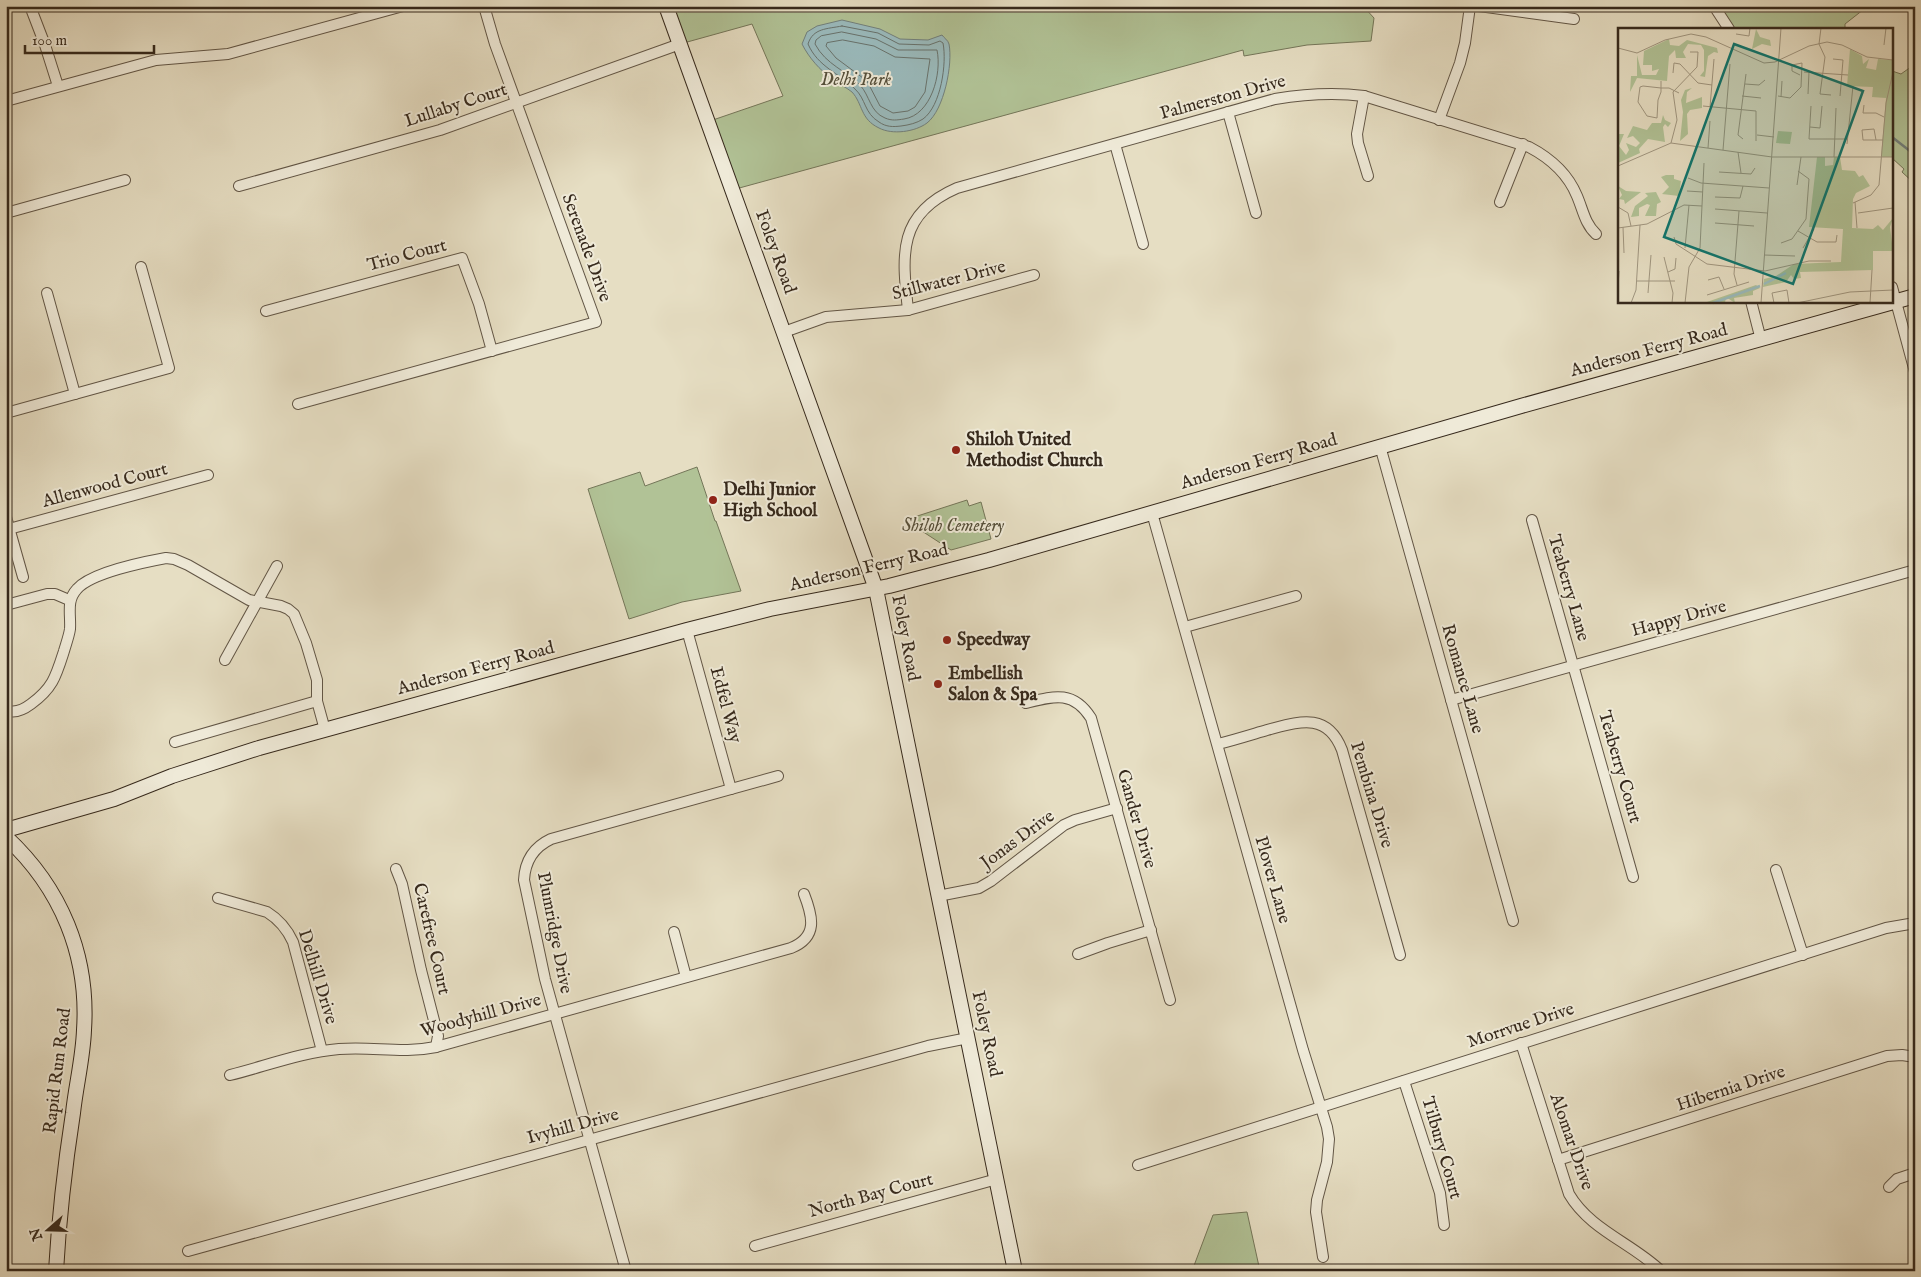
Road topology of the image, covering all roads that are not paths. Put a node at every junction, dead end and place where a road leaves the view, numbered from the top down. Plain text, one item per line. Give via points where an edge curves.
1 (30, 6) edge
2 (403, 6) edge
3 (484, 6) edge
4 (666, 6) edge
5 (1470, 6) edge
6 (1479, 6) edge
7 (1714, 6) edge
8 (1574, 19) dead end
9 (1728, 28) edge
10 (680, 44) junction
11 (58, 86) junction
12 (1364, 96) junction
13 (6, 101) edge
14 (516, 104) junction
15 (1228, 112) junction
16 (1439, 120) junction
17 (1115, 144) junction
18 (1523, 144) junction
19 (1368, 176) dead end
20 (125, 180) dead end
21 (239, 186) dead end
22 (1500, 202) dead end
23 (6, 213) edge
24 (1256, 213) dead end
25 (1596, 234) dead end
26 (1143, 244) dead end
27 (141, 267) dead end
28 (1034, 276) dead end
29 (47, 292) dead end
30 (1894, 294) edge
31 (1915, 296) edge
32 (1751, 302) edge
33 (1871, 302) edge
34 (908, 310) junction
35 (266, 311) dead end
36 (784, 332) junction
37 (1760, 340) junction
38 (492, 351) junction
39 (1915, 372) edge
40 (75, 394) junction
41 (298, 404) dead end
42 (6, 413) edge
43 (1380, 446) junction
44 (208, 475) dead end
45 (1152, 513) junction
46 (6, 517) edge
47 (1532, 520) dead end
48 (10, 528) junction
49 (277, 566) dead end
50 (1915, 570) edge
51 (23, 577) dead end
52 (876, 589) junction
53 (1296, 596) dead end
54 (69, 600) junction
55 (257, 602) junction
56 (6, 605) edge
57 (1185, 627) junction
58 (688, 630) junction
59 (225, 660) dead end
60 (1573, 665) junction
61 (1451, 700) junction
62 (316, 701) junction
63 (1026, 703) dead end
64 (6, 710) edge
65 (325, 730) junction
66 (175, 742) dead end
67 (1218, 744) junction
68 (778, 776) dead end
69 (731, 789) junction
70 (1117, 808) junction
71 (6, 830) edge
72 (6, 837) edge
73 (396, 869) dead end
74 (1776, 870) dead end
75 (1633, 877) dead end
76 (804, 894) dead end
77 (938, 896) junction
78 (218, 898) dead end
79 (1514, 921) dead end
80 (1915, 923) edge
81 (1151, 930) junction
82 (674, 932) dead end
83 (1078, 954) dead end
84 (1803, 954) junction
85 (1400, 955) dead end
86 (686, 977) junction
87 (1170, 1000) dead end
88 (554, 1014) junction
89 (968, 1038) junction
90 (1521, 1043) junction
91 (436, 1047) junction
92 (322, 1051) junction
93 (1915, 1057) edge
94 (230, 1075) dead end
95 (1404, 1080) junction
96 (1321, 1107) junction
97 (589, 1140) junction
98 (1558, 1160) junction
99 (1138, 1165) dead end
100 (1915, 1173) edge
101 (997, 1179) junction
102 (1889, 1187) dead end
103 (1444, 1224) dead end
104 (755, 1246) dead end
105 (188, 1251) dead end
106 (1323, 1257) dead end
107 (56, 1271) edge
108 (626, 1271) edge
109 (1016, 1271) edge
110 (1661, 1271) edge

1 - 11 street
2 - 11 street via 228,54 156,60
3 - 14 street, Serenade Drive
4 - 10 street, Foley Road
5 - 16 street via 1460,63
6 - 8 street
7 - 9 street
10 - 14 street, Lullaby Court
10 - 36 street, Foley Road
11 - 13 street
12 - 15 street, Palmerston Drive via 1308,94
12 - 16 street, Palmerston Drive
12 - 19 street via 1357,134
14 - 21 street, Lullaby Court via 425,135
14 - 38 street, Serenade Drive via 596,322
15 - 17 street, Palmerston Drive
15 - 24 street
16 - 18 street, Palmerston Drive
17 - 26 street
17 - 34 street, Palmerston Drive via 957,188 936,199 919,216 908,236 904,270
18 - 22 street
18 - 25 street, Palmerston Drive via 1542,154 1562,172 1577,195 1589,228
20 - 23 street
27 - 40 street via 169,368
28 - 34 street, Stillwater Drive
29 - 40 street
30 - 31 street, Anderson Ferry Road
30 - 39 street
32 - 37 street
33 - 37 street, Anderson Ferry Road
34 - 36 street, Stillwater Drive via 826,317
35 - 38 street, Trio Court via 462,258
36 - 52 street, Foley Road
37 - 43 street, Anderson Ferry Road
38 - 41 street, Serenade Drive
40 - 42 street
43 - 45 street, Anderson Ferry Road
43 - 61 street, Romance Lane
44 - 48 street, Allenwood Court
45 - 52 street, Anderson Ferry Road
45 - 57 street, Plover Lane
46 - 48 street
47 - 60 street, Teaberry Lane
48 - 51 street
49 - 55 street
50 - 60 street, Happy Drive
52 - 58 street, Anderson Ferry Road via 770,609
52 - 77 street, Foley Road
53 - 57 street
54 - 55 street via 77,588 99,575 166,558 188,565 242,597
54 - 56 street via 47,594
54 - 64 street via 70,630 54,682 25,708
55 - 59 street
55 - 62 street via 281,606 294,614 317,680
57 - 67 street, Plover Lane
58 - 65 street, Anderson Ferry Road
58 - 69 street, Edfel Way
60 - 61 street, Happy Drive
60 - 75 street, Teaberry Court
61 - 79 street, Romance Lane
62 - 65 street
62 - 66 street
63 - 70 street, Gander Drive via 1059,696 1075,701 1086,711
65 - 71 street, Anderson Ferry Road via 202,766 114,799
67 - 85 street, Pembina Drive via 1306,721 1322,725 1335,735
67 - 96 street, Plover Lane
68 - 69 street, Plumridge Drive
69 - 88 street, Plumridge Drive via 552,839 534,850 526,864 524,880
70 - 77 street, Jonas Drive via 1064,825 979,888
70 - 81 street, Gander Drive
72 - 107 street, Rapid Run Road via 31,862 57,901 73,937 83,984 83,1050 59,1211
73 - 91 street, Carefree Court via 438,1036
74 - 84 street
76 - 86 street, Woodyhill Drive via 812,921 807,937 798,945
77 - 89 street, Foley Road
78 - 92 street, Delhill Drive via 268,912 288,931
80 - 84 street, Morrvue Drive via 1886,928
81 - 83 street
81 - 87 street, Gander Drive
82 - 86 street
84 - 90 street, Morrvue Drive
86 - 88 street, Woodyhill Drive
88 - 91 street, Woodyhill Drive
88 - 97 street, Plumridge Drive
89 - 97 street, Ivyhill Drive via 928,1046
89 - 101 street, Foley Road
90 - 95 street, Morrvue Drive
90 - 98 street, Alomar Drive
91 - 92 street, Woodyhill Drive via 406,1051 342,1048
92 - 94 street, Woodyhill Drive
93 - 98 street, Hibernia Drive via 1887,1056
95 - 96 street, Morrvue Drive
95 - 103 street, Tilbury Court via 1440,1193
96 - 99 street, Morrvue Drive
96 - 106 street, Plover Lane via 1329,1139 1316,1212
97 - 105 street, Ivyhill Drive
97 - 108 street, Plumridge Drive
98 - 110 street, Alomar Drive via 1569,1194 1583,1214
100 - 102 street via 1897,1179
101 - 104 street, North Bay Court
101 - 109 street, Foley Road

